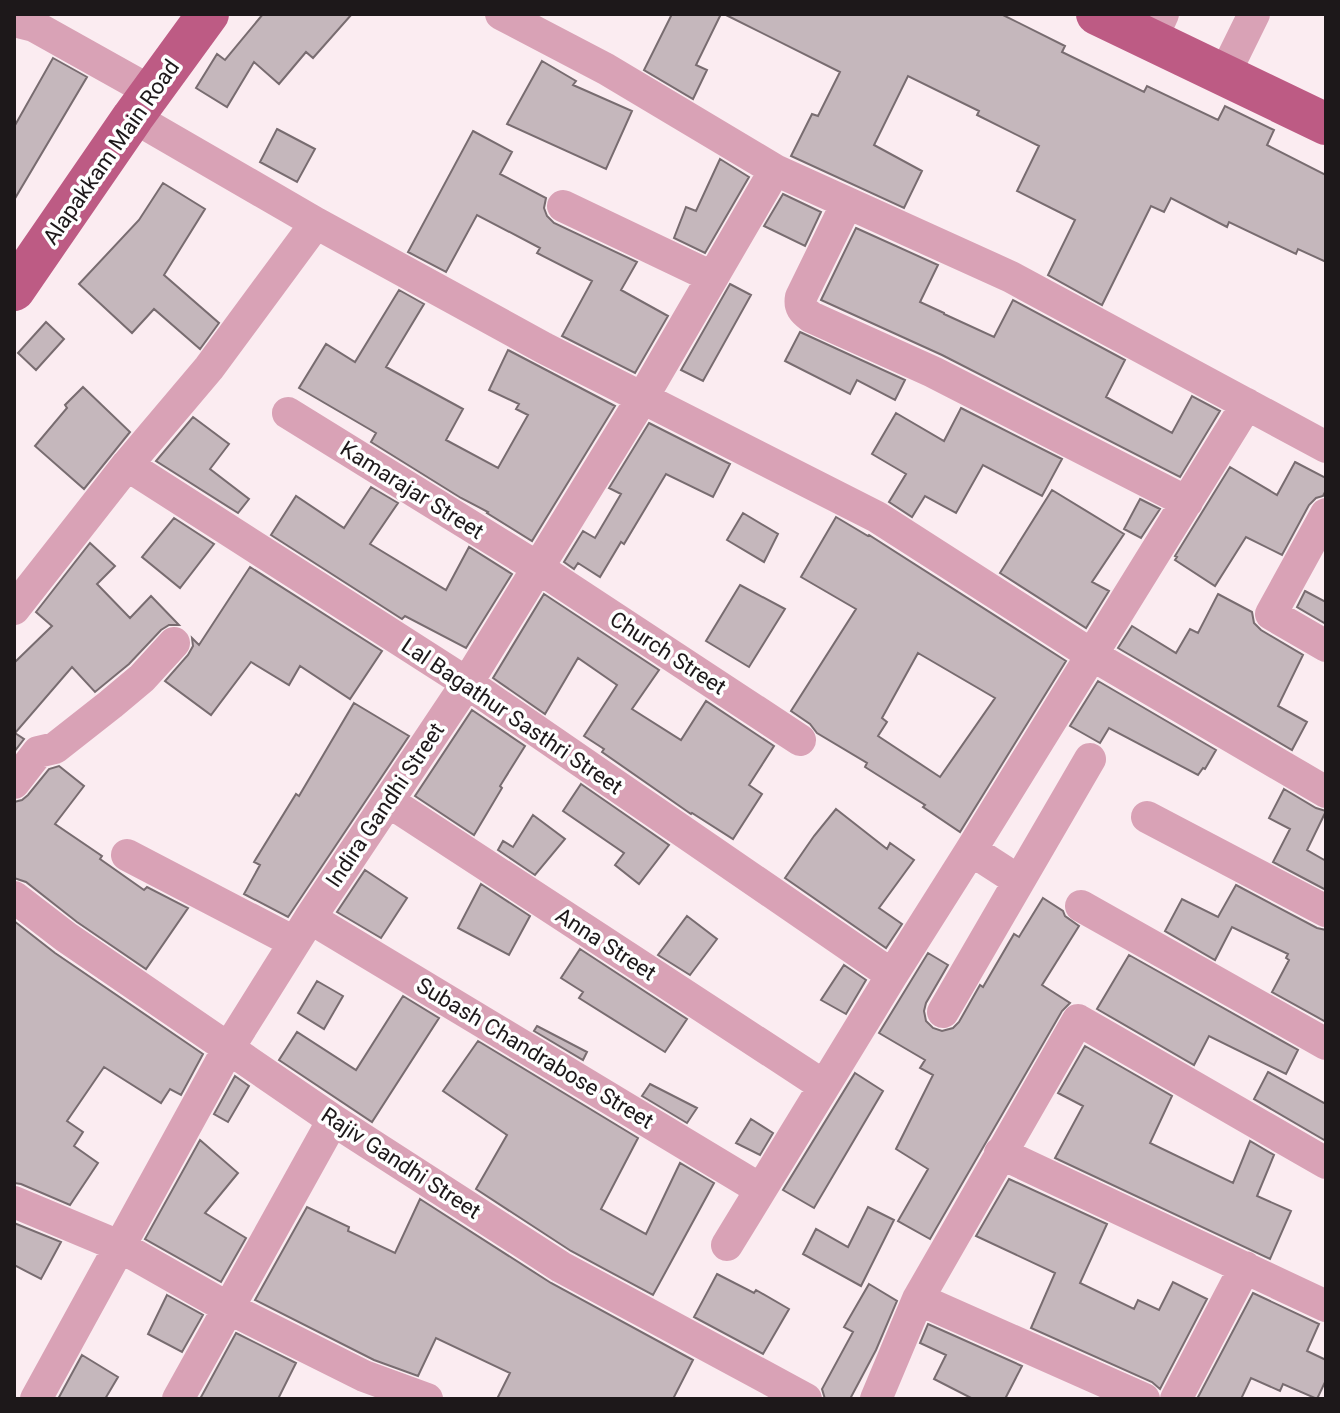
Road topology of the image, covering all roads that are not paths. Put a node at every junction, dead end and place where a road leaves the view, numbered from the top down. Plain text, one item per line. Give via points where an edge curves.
1 (208, 14) edge
2 (501, 14) edge
3 (1097, 14) edge
4 (1254, 14) edge
5 (14, 21) edge
6 (1157, 27) edge
7 (1224, 75) junction
8 (142, 104) junction
9 (1326, 124) edge
10 (775, 170) junction
11 (847, 203) junction
12 (563, 206) dead end
13 (316, 223) junction
14 (18, 275) edge
15 (712, 277) junction
16 (643, 397) junction
17 (1247, 404) junction
18 (288, 413) dead end
19 (1326, 447) edge
20 (127, 465) junction
21 (1187, 502) junction
22 (1326, 514) edge
23 (537, 567) junction
24 (14, 609) edge
25 (174, 643) dead end
26 (1326, 646) edge
27 (1092, 655) junction
28 (467, 683) junction
29 (800, 740) dead end
30 (1090, 759) dead end
31 (14, 783) edge
32 (1326, 792) edge
33 (388, 801) junction
34 (1147, 817) dead end
35 (971, 850) junction
36 (127, 855) dead end
37 (1019, 881) junction
38 (14, 897) edge
39 (1081, 906) dead end
40 (1326, 911) edge
41 (302, 930) junction
42 (892, 975) junction
43 (943, 1012) dead end
44 (1326, 1044) edge
45 (228, 1049) junction
46 (824, 1086) junction
47 (333, 1120) junction
48 (1000, 1153) junction
49 (1326, 1163) edge
50 (760, 1189) junction
51 (14, 1202) edge
52 (727, 1245) dead end
53 (119, 1246) junction
54 (1245, 1267) junction
55 (918, 1299) junction
56 (1326, 1306) edge
57 (230, 1309) junction
58 (358, 1388) edge
59 (36, 1399) edge
60 (178, 1399) edge
61 (427, 1399) edge
62 (806, 1399) edge
63 (876, 1399) edge
64 (1144, 1399) edge
65 (1176, 1399) edge

1 - 8 main road, Alapakkam Main Road
2 - 10 street via 606,69
3 - 6 main road
4 - 7 street
5 - 8 street via 34,26
6 - 7 main road
7 - 9 main road
8 - 13 street
8 - 14 main road, Alapakkam Main Road
10 - 11 street
10 - 15 street, Indira Gandhi Street
11 - 17 street via 1011,277
11 - 21 street via 801,297 803,311
12 - 15 street
13 - 16 street
13 - 20 street via 209,368
15 - 16 street, Indira Gandhi Street
16 - 23 street, Indira Gandhi Street
16 - 27 street via 877,517
17 - 19 street
17 - 21 street
18 - 23 street, Kamarajar Street
20 - 24 street
20 - 28 street, Lal Bagathur Sasthri Street
21 - 27 street
22 - 26 street via 1271,614
23 - 28 street, Indira Gandhi Street
23 - 29 street, Church Street
25 - 31 street via 111,704 55,748 38,752
27 - 32 street
27 - 35 street
28 - 33 street, Indira Gandhi Street
28 - 42 street, Lal Bagathur Sasthri Street
30 - 37 street
33 - 41 street, Indira Gandhi Street
33 - 46 street, Anna Street
34 - 40 street
35 - 37 street
35 - 42 street
36 - 41 street, Subash Chandrabose Street
37 - 43 street
38 - 45 street, Rajiv Gandhi Street
39 - 44 street
41 - 45 street, Indira Gandhi Street
41 - 50 street, Subash Chandrabose Street
42 - 46 street
45 - 47 street, Rajiv Gandhi Street
45 - 53 street, Indira Gandhi Street
46 - 50 street
47 - 57 street
47 - 62 street, Rajiv Gandhi Street via 561,1267
48 - 49 street via 1078,1020
48 - 54 street
48 - 55 street
50 - 52 street
51 - 53 street
53 - 57 street
53 - 59 street, Indira Gandhi Street
54 - 56 street
54 - 65 street
55 - 63 street
55 - 64 street
57 - 58 street
57 - 60 street
58 - 61 street

